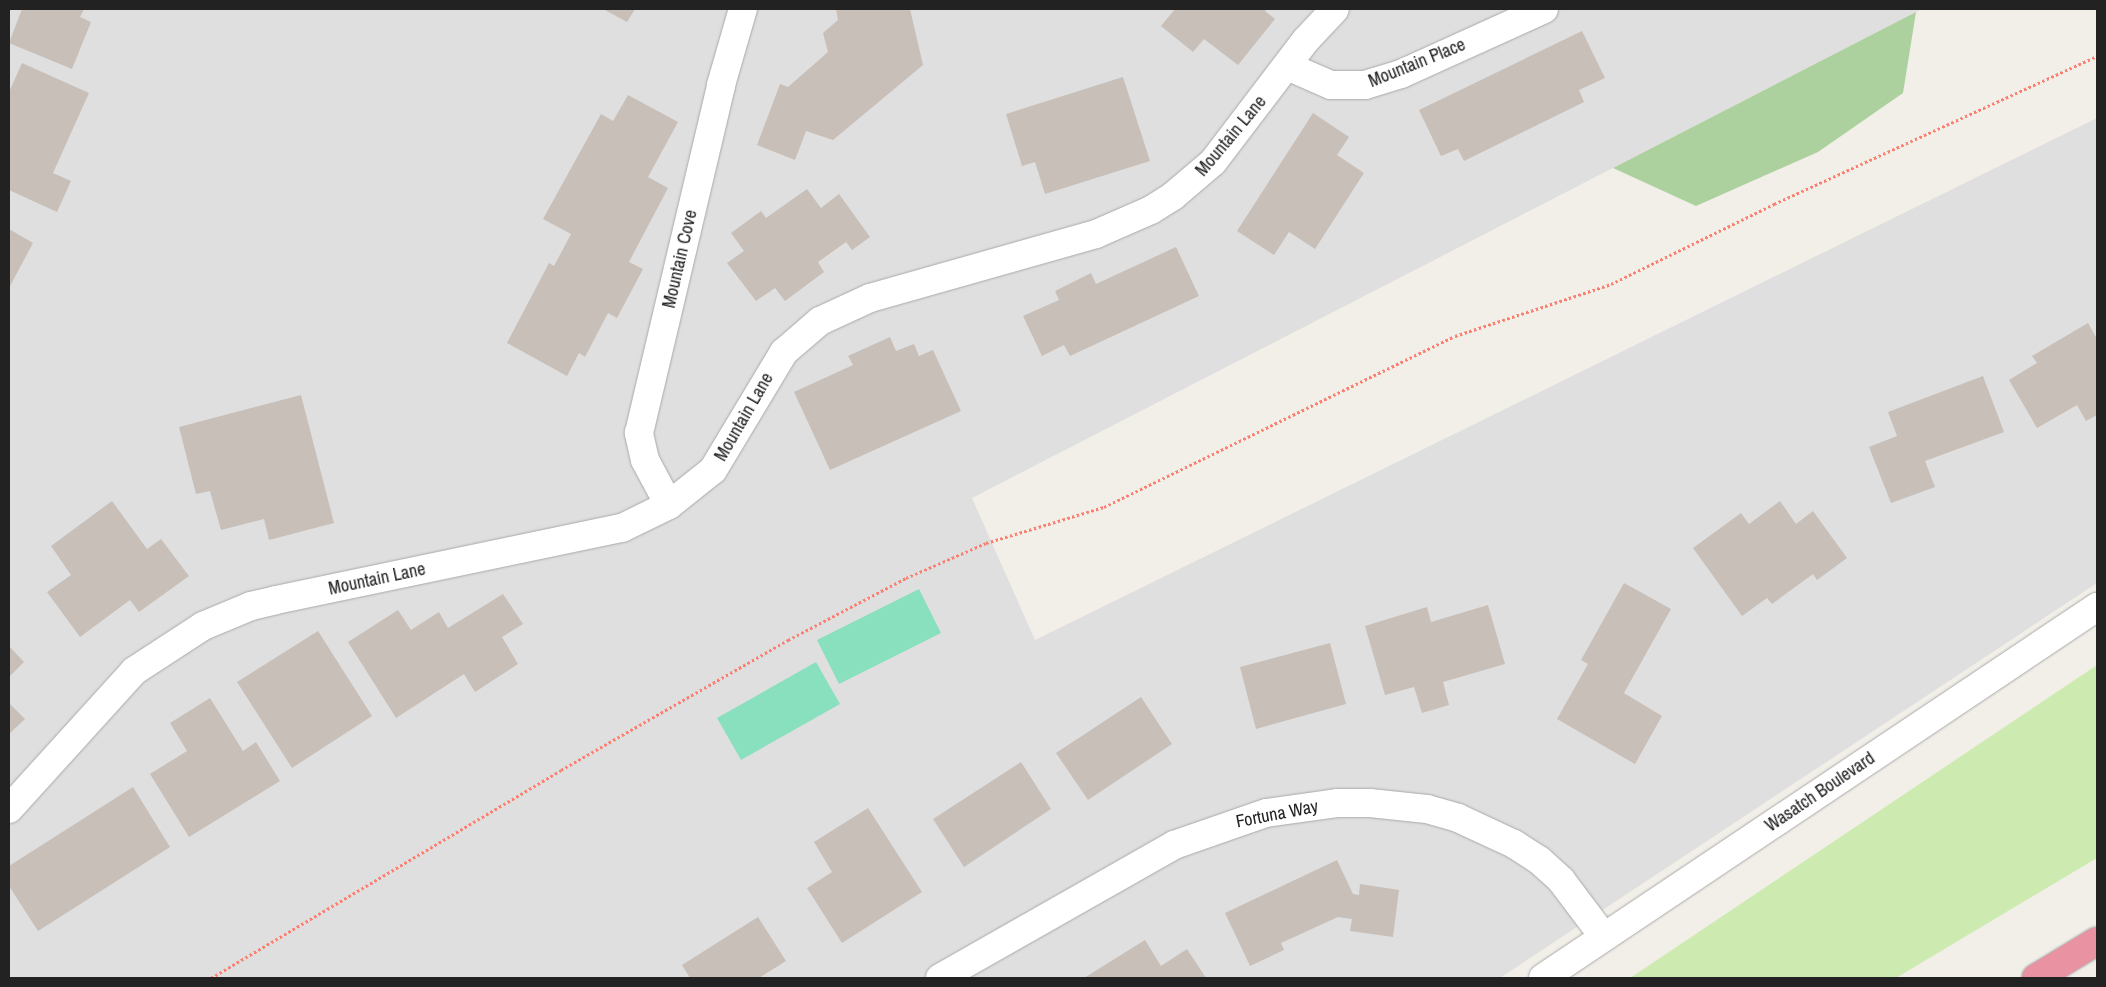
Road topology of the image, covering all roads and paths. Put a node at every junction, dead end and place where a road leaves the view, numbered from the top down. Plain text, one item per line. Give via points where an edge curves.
1 (743, 9) edge
2 (1336, 9) edge
3 (1544, 9) edge
4 (2097, 56) edge
5 (1287, 66) junction
6 (669, 505) junction
7 (2097, 607) edge
8 (9, 809) edge
9 (1604, 937) junction
10 (2097, 941) edge
11 (211, 978) edge
12 (940, 978) edge
13 (1543, 978) edge
14 (2036, 978) edge

1 - 6 street, Mountain Cove via 721,85 639,433 645,460
2 - 5 street, Mountain Lane
3 - 5 street, Mountain Place via 1401,74 1365,85 1331,85
4 - 11 path via 1774,204 1610,284 1455,336 1104,507 986,543 906,578 788,640 561,770
5 - 6 street, Mountain Lane via 1213,162 1151,210 1096,234 870,298 820,321 784,352 713,470
6 - 8 street, Mountain Lane via 613,530 276,600 251,606 203,626 134,671
7 - 9 street, Wasatch Boulevard
9 - 12 street, Fortuna Way via 1561,880 1540,860 1514,844 1458,818 1427,809 1370,802 1338,803 1266,813 1174,844
9 - 13 street, Wasatch Boulevard
10 - 14 highway

